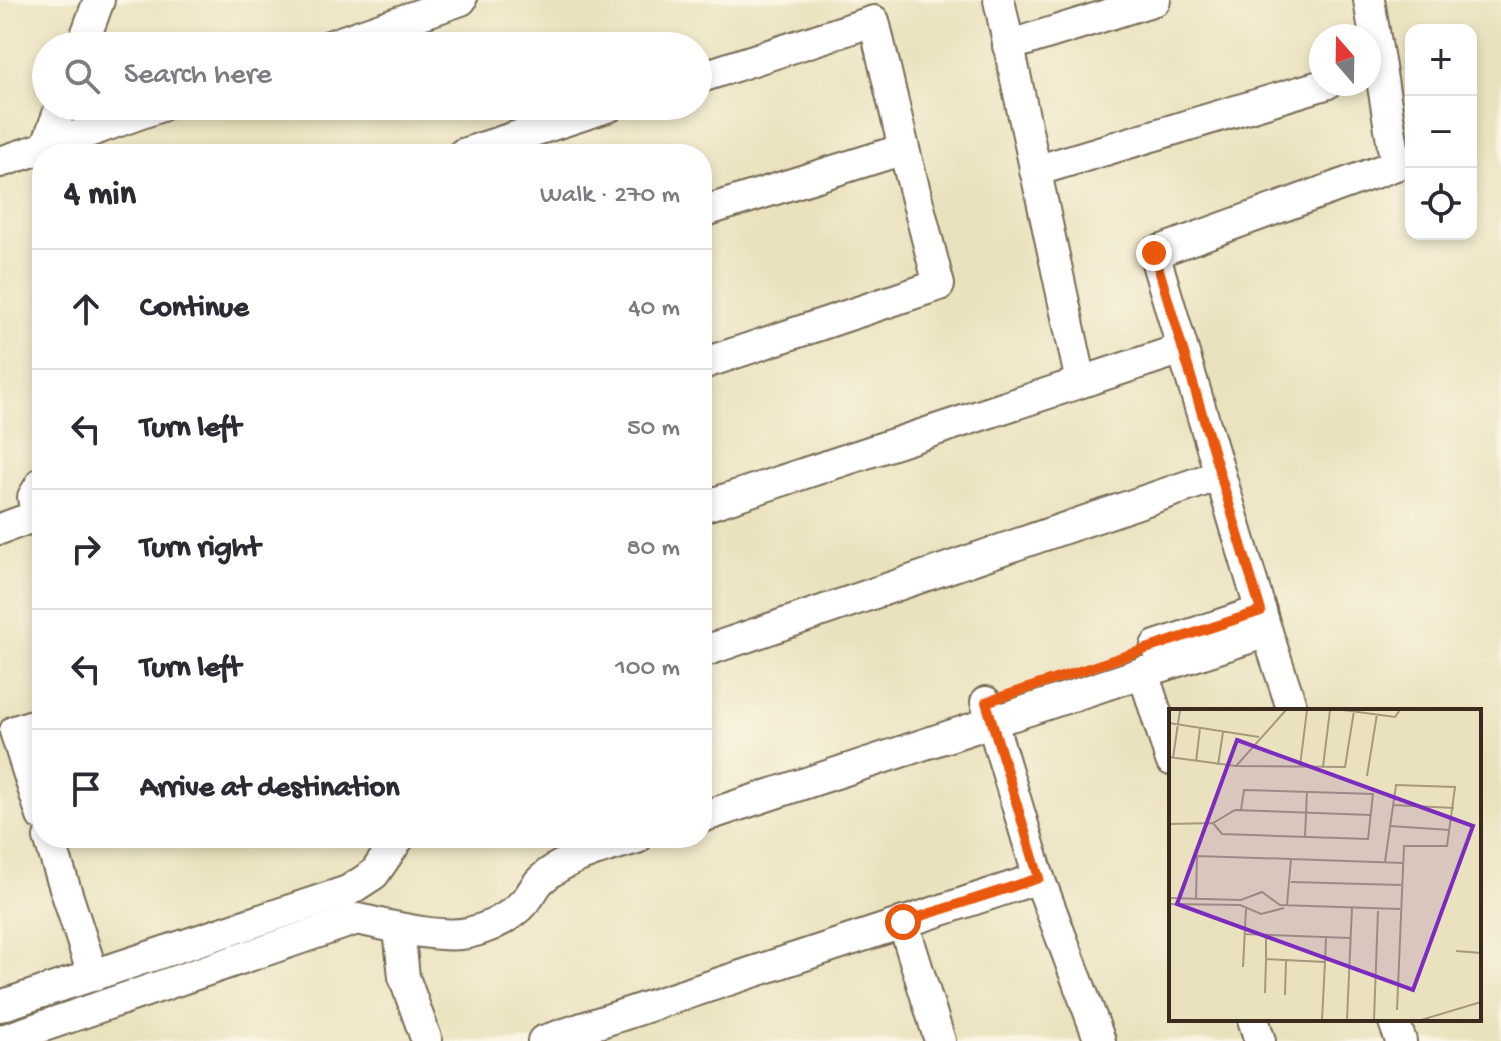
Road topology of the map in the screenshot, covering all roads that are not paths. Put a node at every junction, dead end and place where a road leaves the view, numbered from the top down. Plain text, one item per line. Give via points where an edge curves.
1 (99, 0) edge
2 (461, 0) edge
3 (999, 0) edge
4 (1155, 0) edge
5 (1369, 0) edge
6 (405, 9) edge
7 (1371, 24) edge
8 (87, 32) edge
9 (358, 32) edge
10 (1008, 46) junction
11 (712, 73) edge
12 (1309, 89) edge
13 (1381, 96) edge
14 (56, 120) edge
15 (122, 120) edge
16 (574, 120) edge
17 (47, 144) edge
18 (54, 144) edge
19 (511, 144) edge
20 (904, 149) junction
21 (32, 152) edge
22 (0, 162) edge
23 (1035, 171) junction
24 (712, 209) edge
25 (1182, 349) junction
26 (712, 361) edge
27 (1081, 382) junction
28 (1220, 475) junction
29 (712, 504) edge
30 (32, 519) edge
31 (0, 529) edge
32 (1264, 622) junction
33 (712, 649) edge
34 (1143, 672) junction
35 (1292, 709) edge
36 (988, 712) junction
37 (32, 725) edge
38 (1169, 754) edge
39 (32, 785) edge
40 (712, 793) edge
41 (712, 813) edge
42 (52, 848) edge
43 (392, 848) edge
44 (582, 848) edge
45 (1039, 878) junction
46 (353, 905) junction
47 (903, 922) junction
48 (399, 929) junction
49 (93, 975) junction
50 (0, 1006) edge
51 (1254, 1021) edge
52 (1394, 1021) edge
53 (557, 1039) edge
54 (0, 1041) edge
55 (427, 1041) edge
56 (940, 1041) edge
57 (1100, 1041) edge
58 (1260, 1041) edge
59 (1401, 1041) edge

1 - 8 street
2 - 6 street
3 - 10 street
4 - 10 street
5 - 7 street
6 - 9 street
10 - 23 street
11 - 20 street via 874,21
12 - 23 street
13 - 25 street via 1396,165 1154,253
14 - 17 street
15 - 18 street
16 - 19 street
20 - 24 street
20 - 26 street via 939,285
21 - 22 street
23 - 27 street
25 - 27 street
25 - 28 street
27 - 29 street
28 - 32 street
28 - 33 street
30 - 31 street
32 - 34 street
32 - 35 street
32 - 36 street
34 - 36 street
34 - 38 street
36 - 40 street
36 - 41 street
36 - 45 street
37 - 39 street via 15,731
42 - 49 street
43 - 46 street
44 - 48 street via 490,926 464,933
45 - 47 street
45 - 57 street
46 - 48 street
46 - 49 street
46 - 54 street
47 - 53 street
47 - 56 street
48 - 55 street via 404,977
49 - 50 street
51 - 58 street
52 - 59 street

